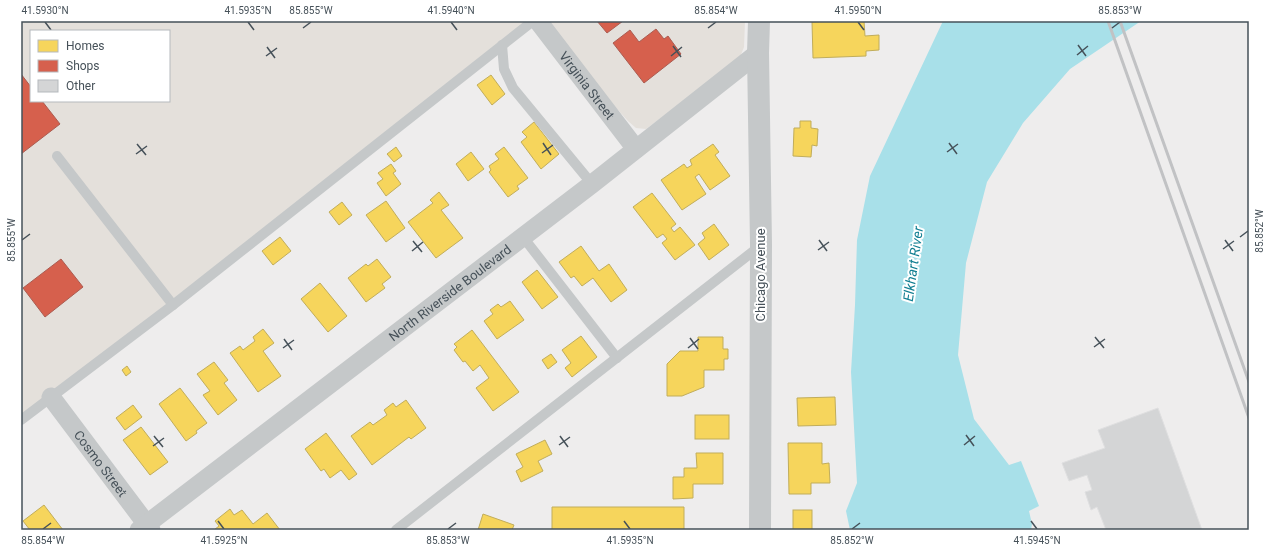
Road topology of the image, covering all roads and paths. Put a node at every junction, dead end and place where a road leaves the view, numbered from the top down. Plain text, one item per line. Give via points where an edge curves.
1 (533, 21) edge
2 (538, 21) edge
3 (759, 21) edge
4 (502, 45) junction
5 (758, 53) junction
6 (636, 149) junction
7 (56, 156) dead end
8 (592, 184) junction
9 (523, 236) junction
10 (761, 245) junction
11 (173, 304) junction
12 (617, 358) junction
13 (51, 397) junction
14 (21, 420) edge
15 (146, 528) edge
16 (396, 530) edge
17 (760, 530) edge

1 - 4 lane
2 - 6 street, Virginia Street
3 - 5 street, Chicago Avenue
4 - 8 lane via 504,69 513,88
4 - 11 lane
5 - 6 street, North Riverside Boulevard
5 - 10 street, Chicago Avenue
6 - 8 street, North Riverside Boulevard
7 - 11 lane
8 - 9 street, North Riverside Boulevard
9 - 12 lane
9 - 15 street, North Riverside Boulevard
10 - 12 lane
10 - 17 street, Chicago Avenue
11 - 13 lane
12 - 16 lane
13 - 14 lane
13 - 15 street, Cosmo Street

